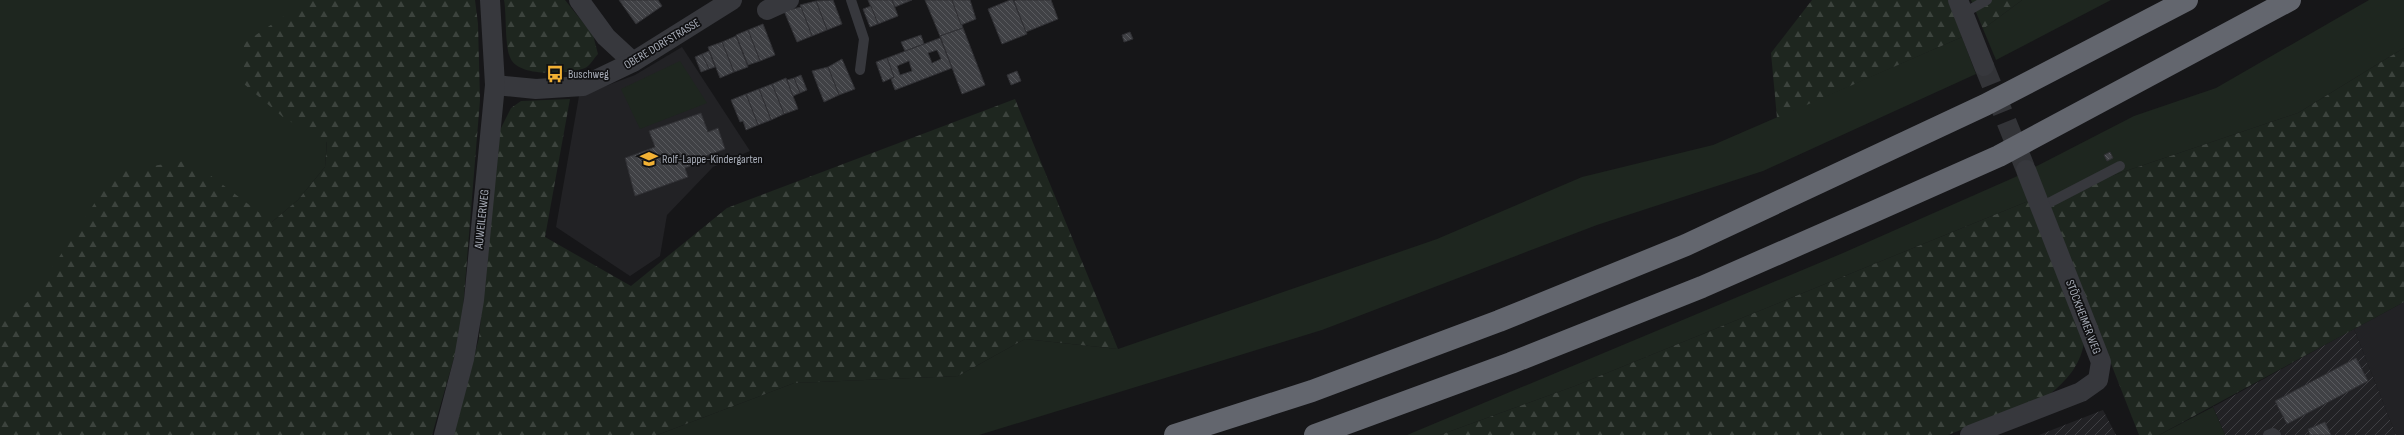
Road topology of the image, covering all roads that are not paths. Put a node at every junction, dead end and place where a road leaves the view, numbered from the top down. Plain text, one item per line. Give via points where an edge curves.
1 (490, 0) edge
2 (579, 0) edge
3 (732, 0) edge
4 (789, 0) edge
5 (851, 0) edge
6 (1987, 0) edge
7 (2187, 0) edge
8 (2290, 0) edge
9 (1961, 7) edge
10 (767, 10) dead end
11 (633, 62) junction
12 (1984, 66) tunnel mouth
13 (860, 70) dead end
14 (494, 85) junction
15 (2120, 166) dead end
16 (2026, 170) tunnel mouth
17 (2041, 208) junction
18 (1992, 430) edge
19 (444, 435) edge
20 (1175, 435) edge
21 (1315, 435) edge
22 (1970, 435) edge
23 (2268, 435) edge
24 (2276, 435) edge

1 - 14 street, AUWEILERWEG
2 - 11 street via 606,37
3 - 11 street, OBERE DORFSTRASSE
4 - 10 street
5 - 13 lane via 864,39
6 - 9 lane
7 - 20 highway via 1985,105 1686,245 1500,321 1334,383
8 - 21 highway via 1999,156 1702,287 1511,363
9 - 12 street
11 - 14 street, OBERE DORFSTRASSE via 583,86 536,89
14 - 19 street, AUWEILERWEG via 474,300 464,359
15 - 17 lane
16 - 17 street, STÖCKHEIMER WEG
17 - 18 street, STÖCKHEIMER WEG via 2101,362 2098,380 2081,392
18 - 22 street, STÖCKHEIMER WEG
23 - 24 lane

